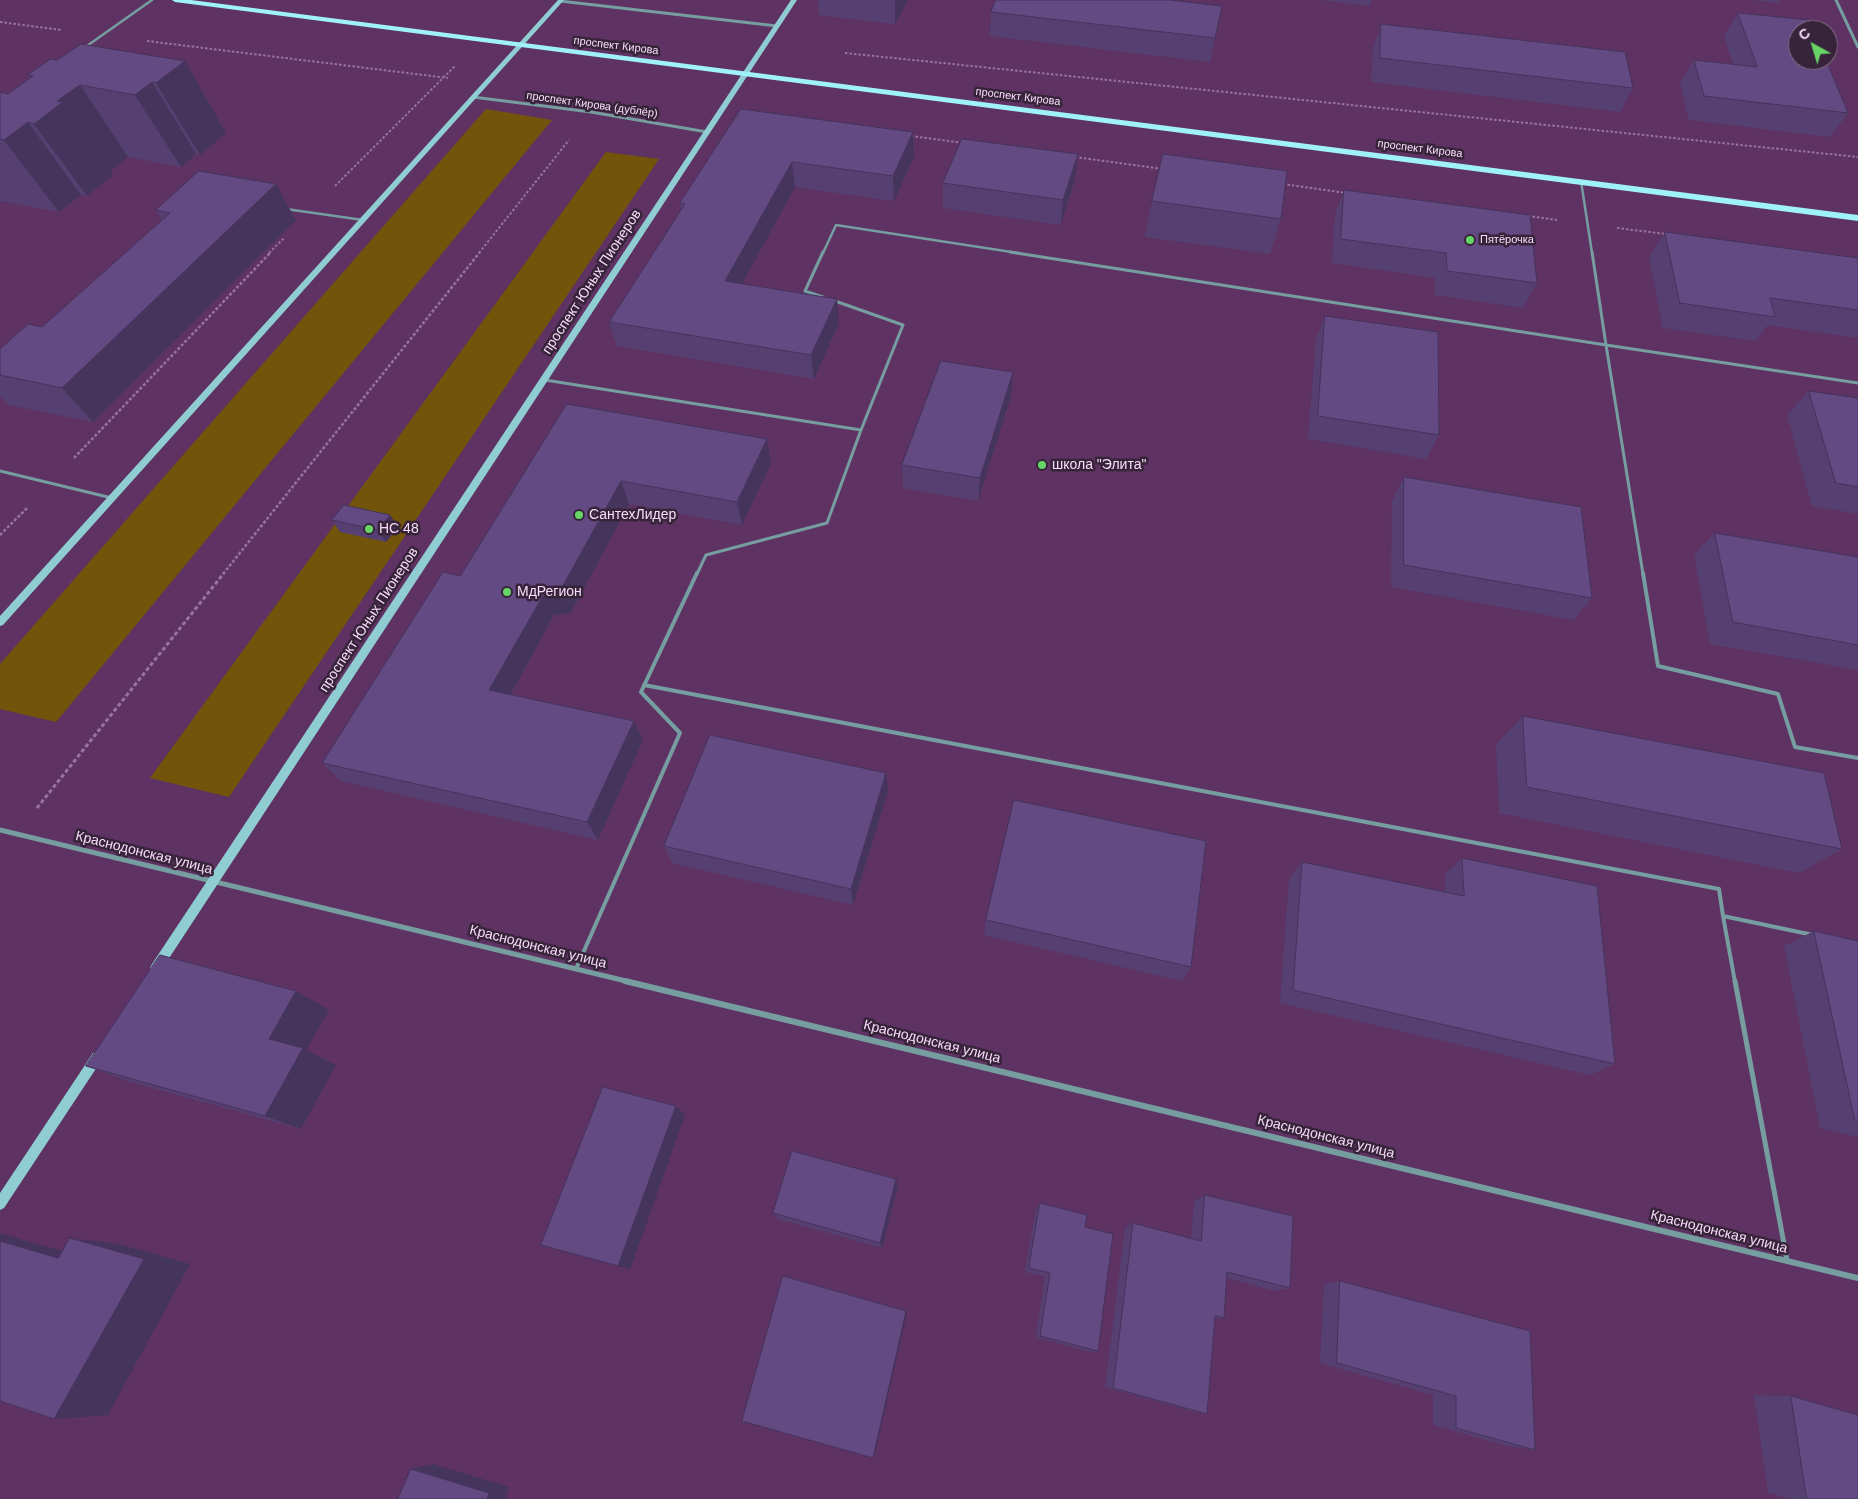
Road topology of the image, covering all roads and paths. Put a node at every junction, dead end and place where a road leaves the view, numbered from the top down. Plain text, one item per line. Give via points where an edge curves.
1 (152, 0) edge
2 (175, 0) edge
3 (561, 0) edge
4 (794, 0) edge
5 (1836, 0) edge
6 (0, 22) edge
7 (777, 26) junction
8 (102, 35) junction
9 (482, 39) junction
10 (521, 45) junction
11 (1858, 47) edge
12 (79, 52) edge
13 (844, 53) dead end
14 (746, 74) junction
15 (443, 78) junction
16 (488, 81) junction
17 (473, 97) junction
18 (591, 112) junction
19 (707, 132) junction
20 (908, 135) edge
21 (967, 143) edge
22 (1075, 157) edge
23 (1858, 157) edge
24 (1164, 169) edge
25 (1581, 181) junction
26 (1282, 184) edge
27 (1352, 193) edge
28 (280, 208) dead end
29 (308, 213) junction
30 (1519, 215) edge
31 (1858, 218) edge
32 (363, 220) junction
33 (1588, 224) junction
34 (1675, 236) edge
35 (1606, 345) junction
36 (544, 380) junction
37 (1858, 383) edge
38 (861, 430) junction
39 (0, 470) edge
40 (50, 484) junction
41 (112, 498) junction
42 (0, 536) edge
43 (0, 622) edge
44 (644, 685) junction
45 (1858, 758) edge
46 (0, 830) edge
47 (16, 835) junction
48 (213, 882) junction
49 (1723, 916) junction
50 (1820, 937) edge
51 (576, 969) junction
52 (153, 973) edge
53 (104, 1047) edge
54 (0, 1204) edge
55 (1787, 1261) junction
56 (1858, 1278) edge

1 - 8 lane
2 - 9 main road, проспект Кирова
3 - 7 street
3 - 10 street
4 - 7 street, проспект Юных Пионеров
5 - 11 street
6 - 8 path
7 - 14 street, проспект Юных Пионеров
8 - 12 lane
8 - 15 path
9 - 10 main road, проспект Кирова
9 - 15 path
10 - 14 main road, проспект Кирова
10 - 16 street
13 - 23 path
14 - 19 street, проспект Юных Пионеров
14 - 25 main road, проспект Кирова
15 - 16 path
15 - 29 path
16 - 17 street
17 - 18 street, проспект Кирова (дублёр)
17 - 32 street
18 - 19 street, проспект Кирова (дублёр)
18 - 47 path
19 - 36 street, проспект Юных Пионеров
20 - 21 path
22 - 24 path
25 - 31 main road, проспект Кирова
25 - 33 lane
26 - 27 path
28 - 29 lane
29 - 32 lane
29 - 40 path
30 - 33 path
32 - 41 street
33 - 34 path
33 - 35 lane
35 - 37 lane
35 - 38 lane via 836,225 805,291 903,325
35 - 45 lane via 1658,666 1778,694 1795,747
36 - 38 lane
36 - 48 street, проспект Юных Пионеров
38 - 44 lane via 827,523 706,555
39 - 40 lane
40 - 41 lane
40 - 42 path
41 - 43 street
44 - 49 lane via 1719,889
44 - 51 lane via 641,692 680,733
46 - 47 street, Краснодонская улица
47 - 48 street, Краснодонская улица
48 - 51 street, Краснодонская улица
48 - 52 street, проспект Юных Пионеров
49 - 50 lane
49 - 55 lane
51 - 55 street, Краснодонская улица
53 - 54 street
55 - 56 street, Краснодонская улица

